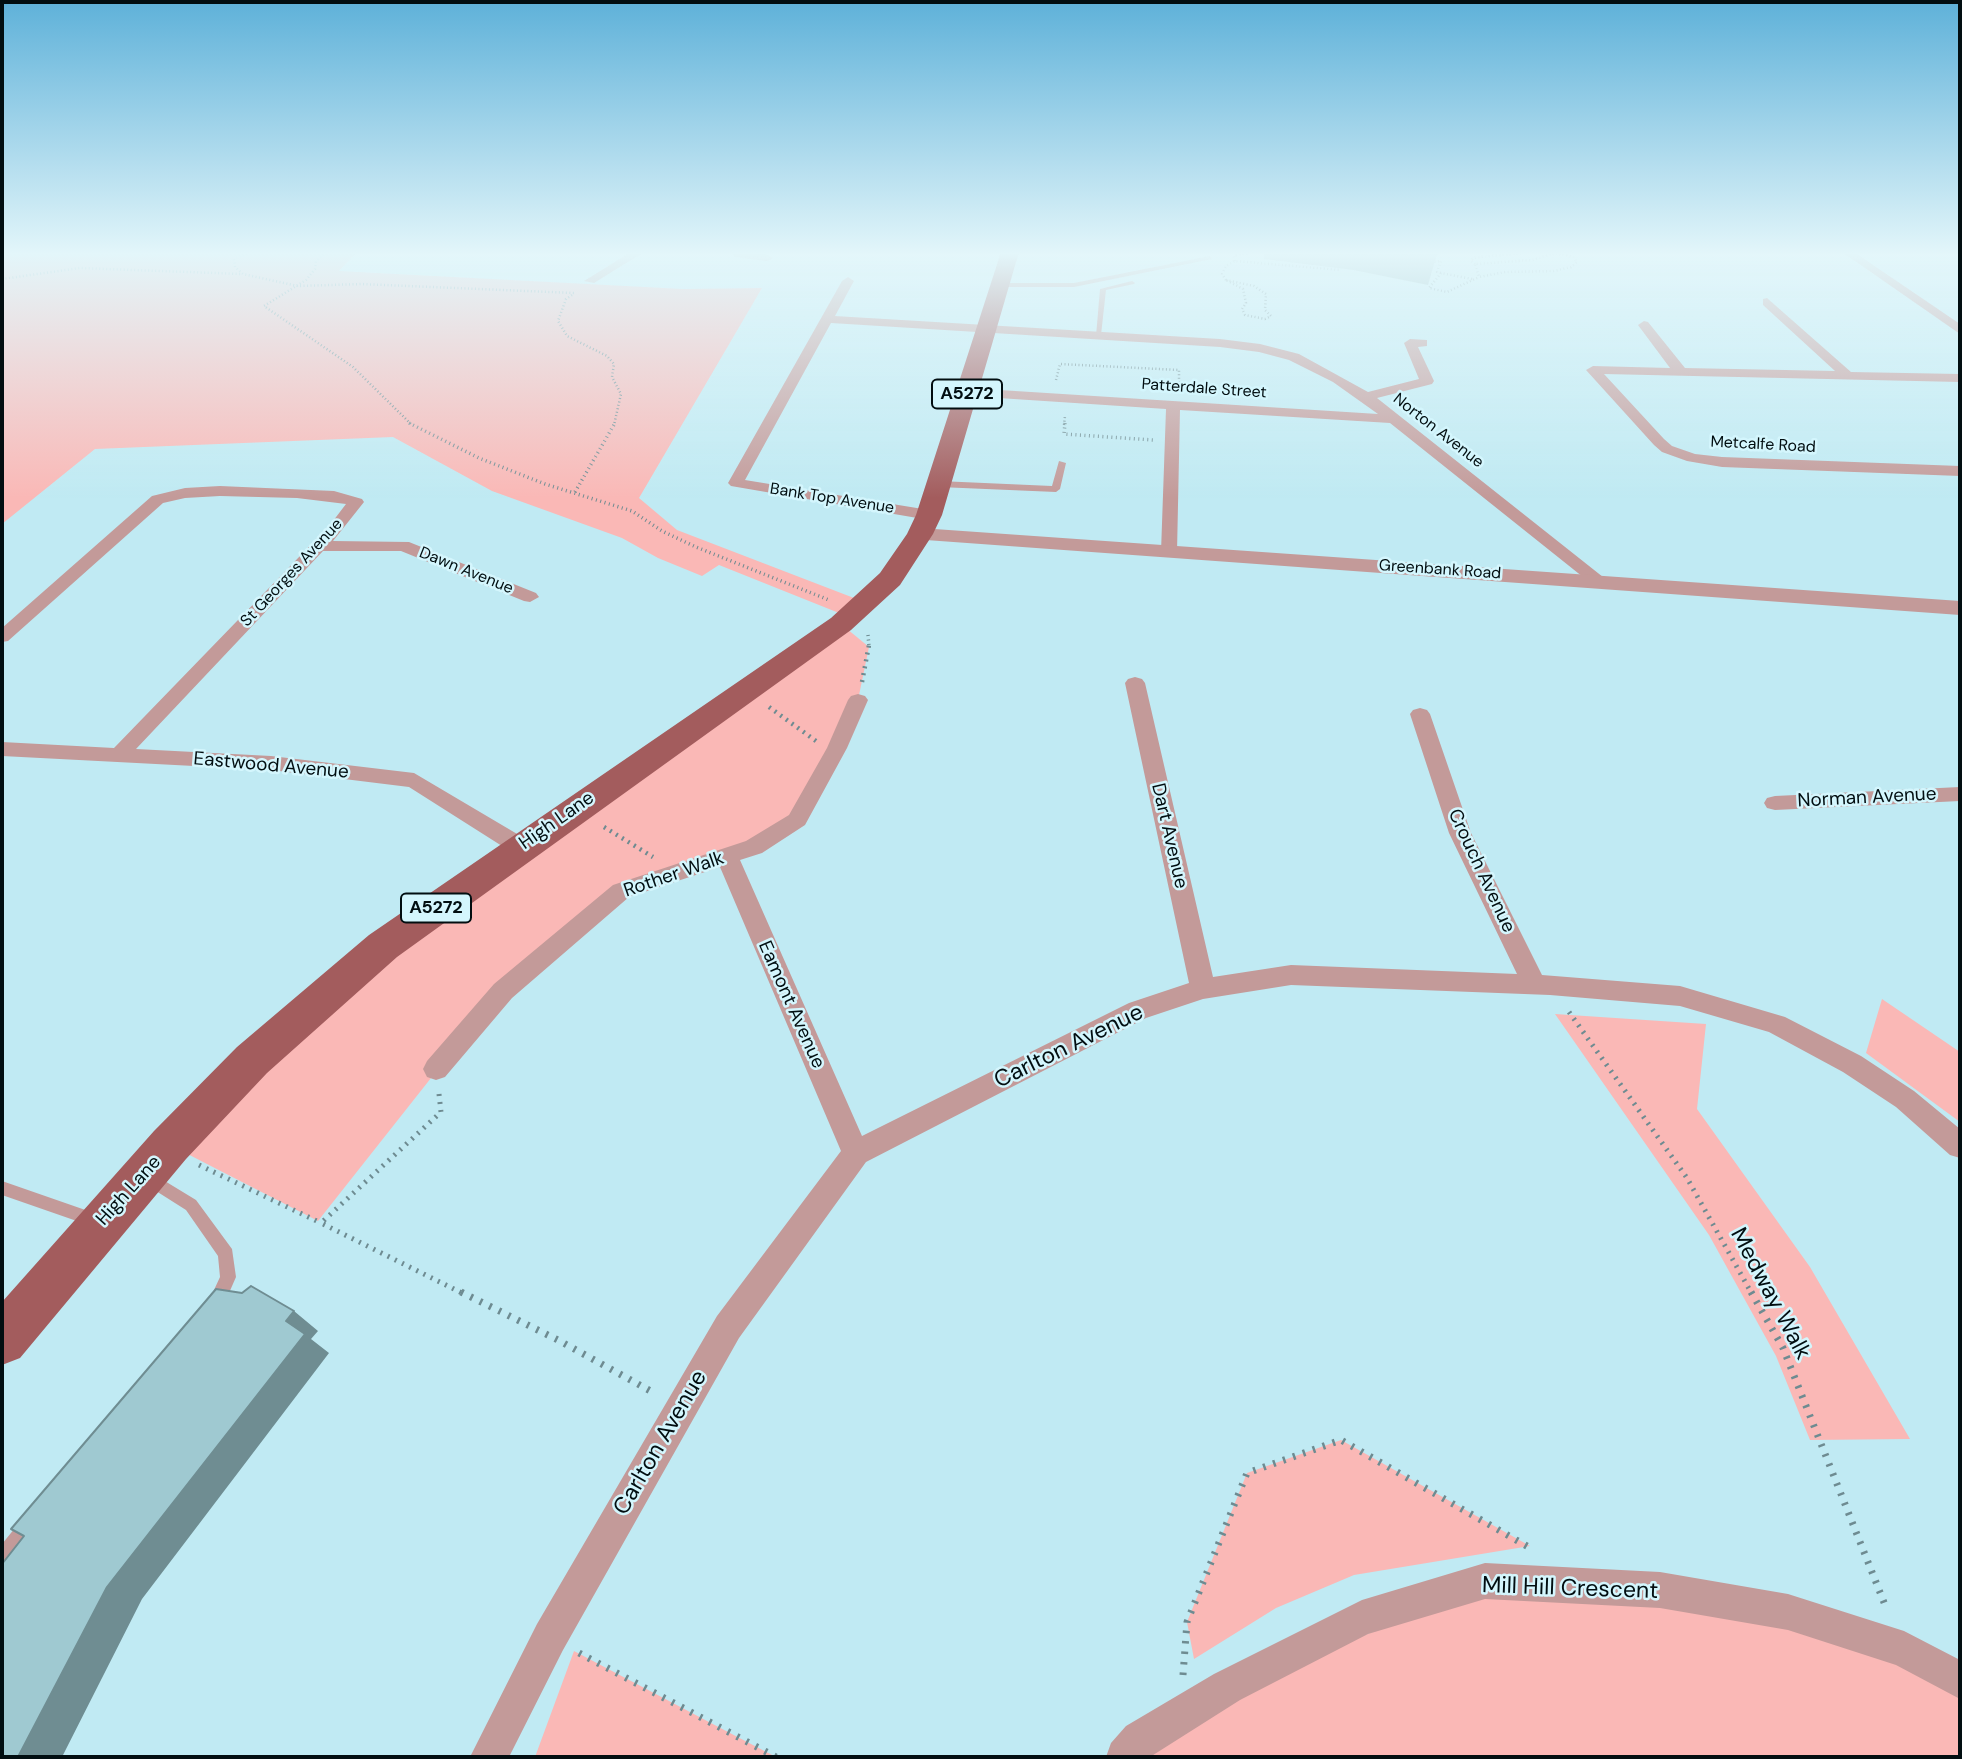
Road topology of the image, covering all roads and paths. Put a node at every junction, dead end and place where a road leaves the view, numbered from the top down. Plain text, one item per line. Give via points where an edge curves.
1 (304, 334) edge
2 (566, 334) edge
3 (820, 334) edge
4 (985, 334) edge
5 (1081, 334) edge
6 (1651, 334) edge
7 (1802, 334) edge
8 (1098, 335) joint
9 (1422, 343) dead end
10 (1680, 371) junction
11 (1847, 375) junction
12 (1598, 376) joint
13 (1960, 378) edge
14 (968, 392) junction
15 (1052, 397) junction
16 (1366, 397) junction
17 (1067, 398) junction
18 (1177, 405) junction
19 (1395, 419) junction
20 (1172, 441) junction
21 (1062, 463) dead end
22 (1960, 471) edge
23 (939, 484) junction
24 (575, 492) junction
25 (924, 525) junction
26 (319, 546) junction
27 (1169, 552) junction
28 (1599, 581) junction
29 (530, 597) dead end
30 (861, 607) junction
31 (1960, 608) edge
32 (2, 637) edge
33 (1135, 682) dead end
34 (746, 690) junction
35 (858, 699) joint
36 (1420, 714) dead end
37 (2, 749) edge
38 (834, 753) junction
39 (119, 755) junction
40 (1960, 794) edge
41 (1775, 803) dead end
42 (575, 809) junction
43 (521, 846) junction
44 (727, 856) junction
45 (677, 872) junction
46 (1543, 985) junction
47 (1203, 989) junction
48 (436, 1069) joint
49 (1960, 1146) edge
50 (856, 1153) junction
51 (155, 1162) junction
52 (2, 1188) edge
53 (101, 1222) junction
54 (321, 1223) junction
55 (207, 1313) edge
56 (2, 1339) edge
57 (682, 1408) junction
58 (37, 1516) edge
59 (1541, 1554) dead end
60 (2, 1558) edge
61 (550, 1637) junction
62 (1903, 1649) junction
63 (1960, 1680) edge
64 (1181, 1714) junction
65 (489, 1757) edge
66 (776, 1757) edge
67 (1125, 1757) edge

1 - 24 path via 353,368 408,423 479,458
2 - 24 path via 607,356 614,364 612,377 621,394 616,422
3 - 25 street, Bank Top Avenue via 736,483
4 - 14 main road, High Lane / A5272
5 - 8 street, Norton Avenue
6 - 10 street
7 - 11 street
8 - 16 street, Norton Avenue via 1260,348 1294,357
9 - 16 street via 1410,343 1427,382
10 - 11 street
10 - 12 street via 1593,370
11 - 13 street
12 - 22 street, Metcalfe Road via 1667,449 1692,458
14 - 15 street, Patterdale Street
14 - 23 main road, High Lane / A5272
15 - 17 street, Patterdale Street
15 - 18 path via 1060,365 1179,370
16 - 19 street, Norton Avenue
17 - 18 street, Patterdale Street
17 - 20 path via 1064,434
18 - 19 street, Patterdale Street
18 - 20 street
19 - 28 street, Norton Avenue
20 - 27 street
21 - 23 lane via 1056,489
23 - 25 main road, High Lane / A5272
24 - 30 path via 632,511 696,547
25 - 27 street, Greenbank Road
25 - 30 main road, High Lane / A5272 via 890,579
26 - 29 street, Dawn Avenue via 403,546
26 - 32 street, St Georges Avenue via 356,502 334,496 246,492 158,499
26 - 39 street, St Georges Avenue
27 - 28 street, Greenbank Road
28 - 31 street, Greenbank Road
30 - 34 main road, High Lane / A5272
30 - 35 path via 869,647
33 - 47 street, Dart Avenue
34 - 38 path
34 - 42 main road, High Lane / A5272
35 - 38 street, Rother Walk
36 - 46 street, Crouch Avenue via 1460,833
37 - 39 street, Eastwood Avenue
38 - 44 street, Rother Walk via 797,820 754,847
39 - 43 street, Eastwood Avenue via 271,763 415,780
40 - 41 street, Norman Avenue
42 - 43 main road, High Lane / A5272
42 - 45 path
43 - 51 main road, High Lane / A5272 via 383,946 252,1060
44 - 45 street, Rother Walk
44 - 50 street, Eamont Avenue
45 - 48 street, Rother Walk via 621,891 503,991
46 - 47 street, Carlton Avenue via 1291,975
46 - 49 street, Carlton Avenue via 1680,996 1776,1024 1863,1071 1905,1099
46 - 62 path, Medway Walk via 1687,1178 1783,1348
47 - 50 street, Carlton Avenue via 1138,1010
48 - 54 path via 441,1112
50 - 57 street, Carlton Avenue via 728,1327
51 - 53 main road, High Lane / A5272
51 - 54 path
51 - 55 lane via 226,1254 228,1277
52 - 53 lane
53 - 56 main road, High Lane / A5272
54 - 57 path via 558,1340
57 - 61 street, Carlton Avenue
58 - 60 lane
59 - 64 path via 1341,1440 1247,1473 1187,1622
61 - 65 street, Carlton Avenue
61 - 66 path
62 - 63 street, Mill Hill Crescent
62 - 64 street, Mill Hill Crescent via 1788,1612 1660,1590 1485,1581 1362,1618
64 - 67 street, Mill Hill Crescent via 1140,1740

